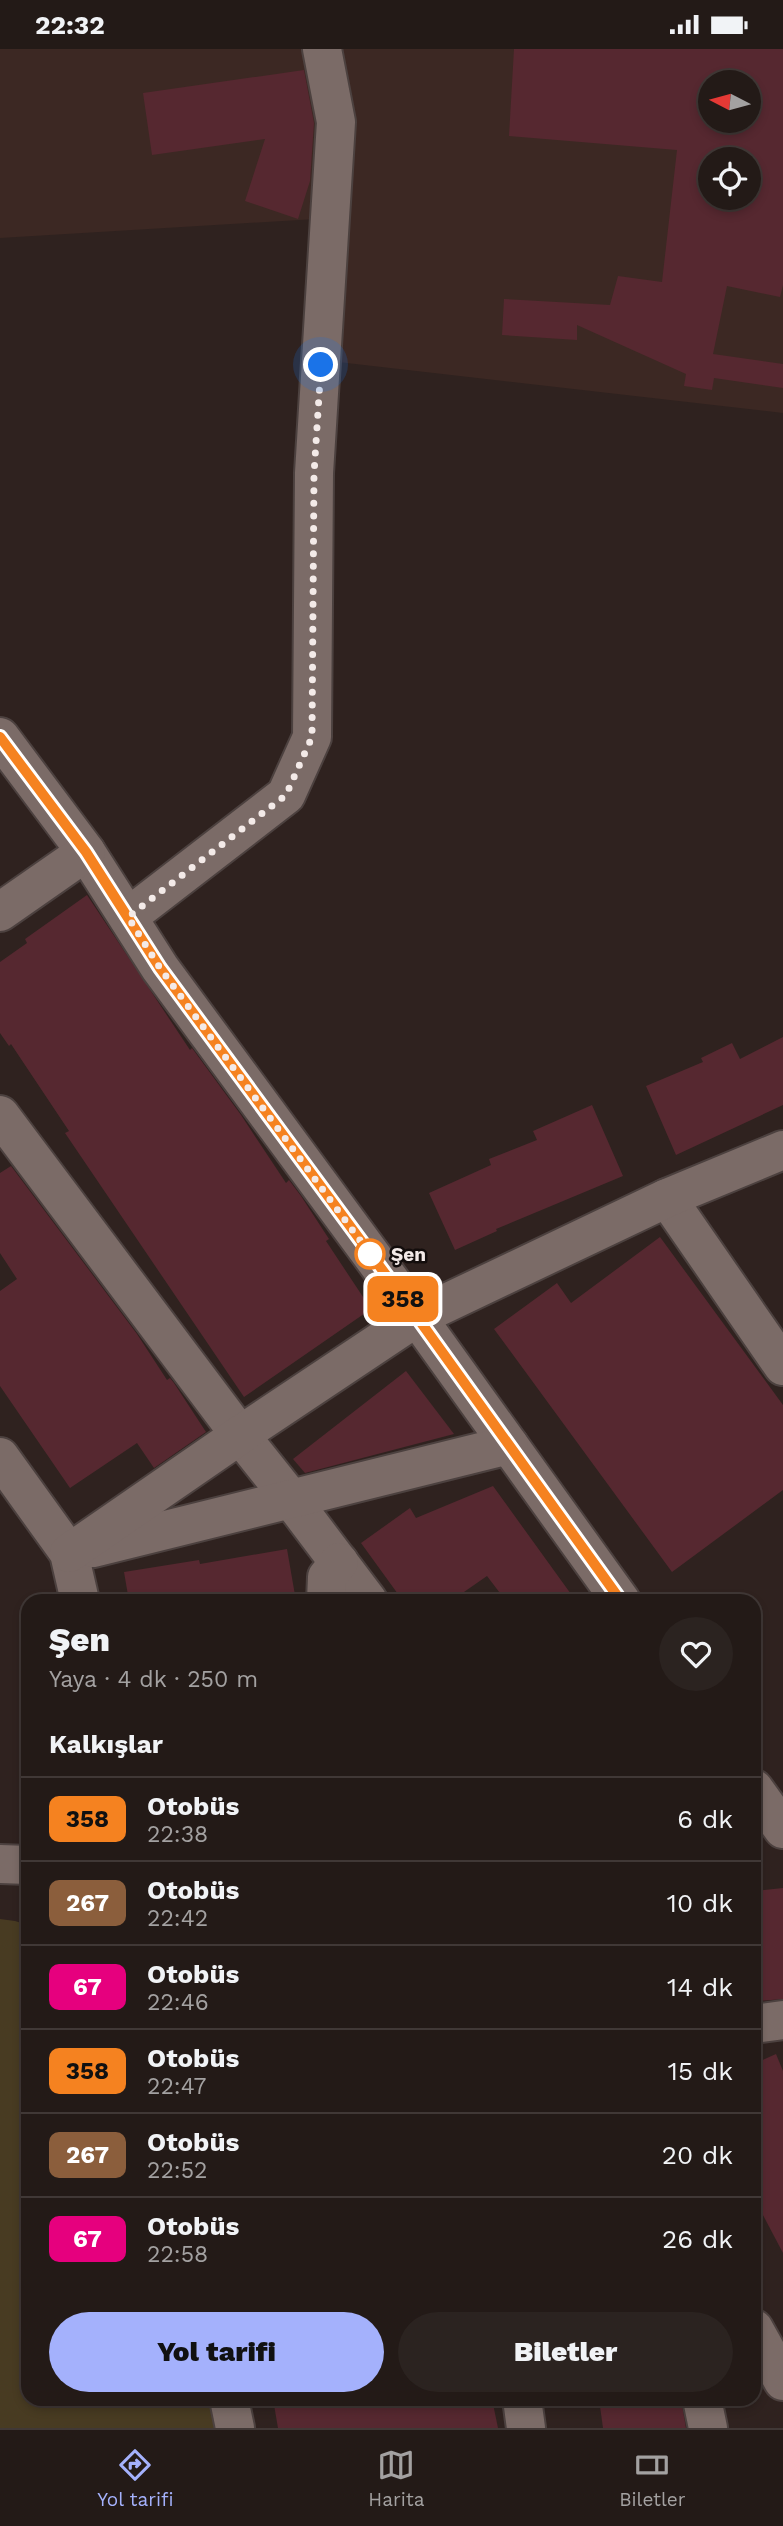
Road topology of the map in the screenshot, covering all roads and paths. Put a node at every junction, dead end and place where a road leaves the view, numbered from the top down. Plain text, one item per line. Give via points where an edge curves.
1 (322, 49) edge
2 (0, 737) edge
3 (86, 852) junction
4 (0, 912) edge
5 (128, 917) junction
6 (0, 1115) edge
7 (783, 1150) edge
8 (667, 1198) junction
9 (417, 1317) junction
10 (783, 1366) edge
11 (240, 1435) junction
12 (509, 1445) junction
13 (0, 1457) edge
14 (291, 1499) junction
15 (69, 1553) junction
16 (339, 1562) junction
17 (78, 1594) edge
18 (326, 1594) edge
19 (363, 1594) edge
20 (616, 1594) edge
21 (0, 1864) edge
22 (21, 1865) edge
23 (783, 2020) edge
24 (761, 2023) edge
25 (761, 2342) edge
26 (783, 2381) edge
27 (230, 2406) edge
28 (523, 2406) edge
29 (703, 2406) edge
30 (235, 2428) edge
31 (526, 2428) edge
32 (708, 2428) edge

1 - 5 street via 336,122 314,474 312,737 286,795
2 - 3 street
3 - 4 street
3 - 5 street
5 - 9 street via 160,968
6 - 11 street
7 - 8 street
8 - 9 street
8 - 10 street
9 - 11 street
9 - 12 street
11 - 14 street
11 - 15 street
12 - 14 street
12 - 20 street
13 - 15 street
14 - 15 street
14 - 16 street
15 - 17 street
16 - 18 street via 327,1577
16 - 19 street
21 - 22 street
23 - 24 street
25 - 26 street
27 - 30 street
28 - 31 street
29 - 32 street

